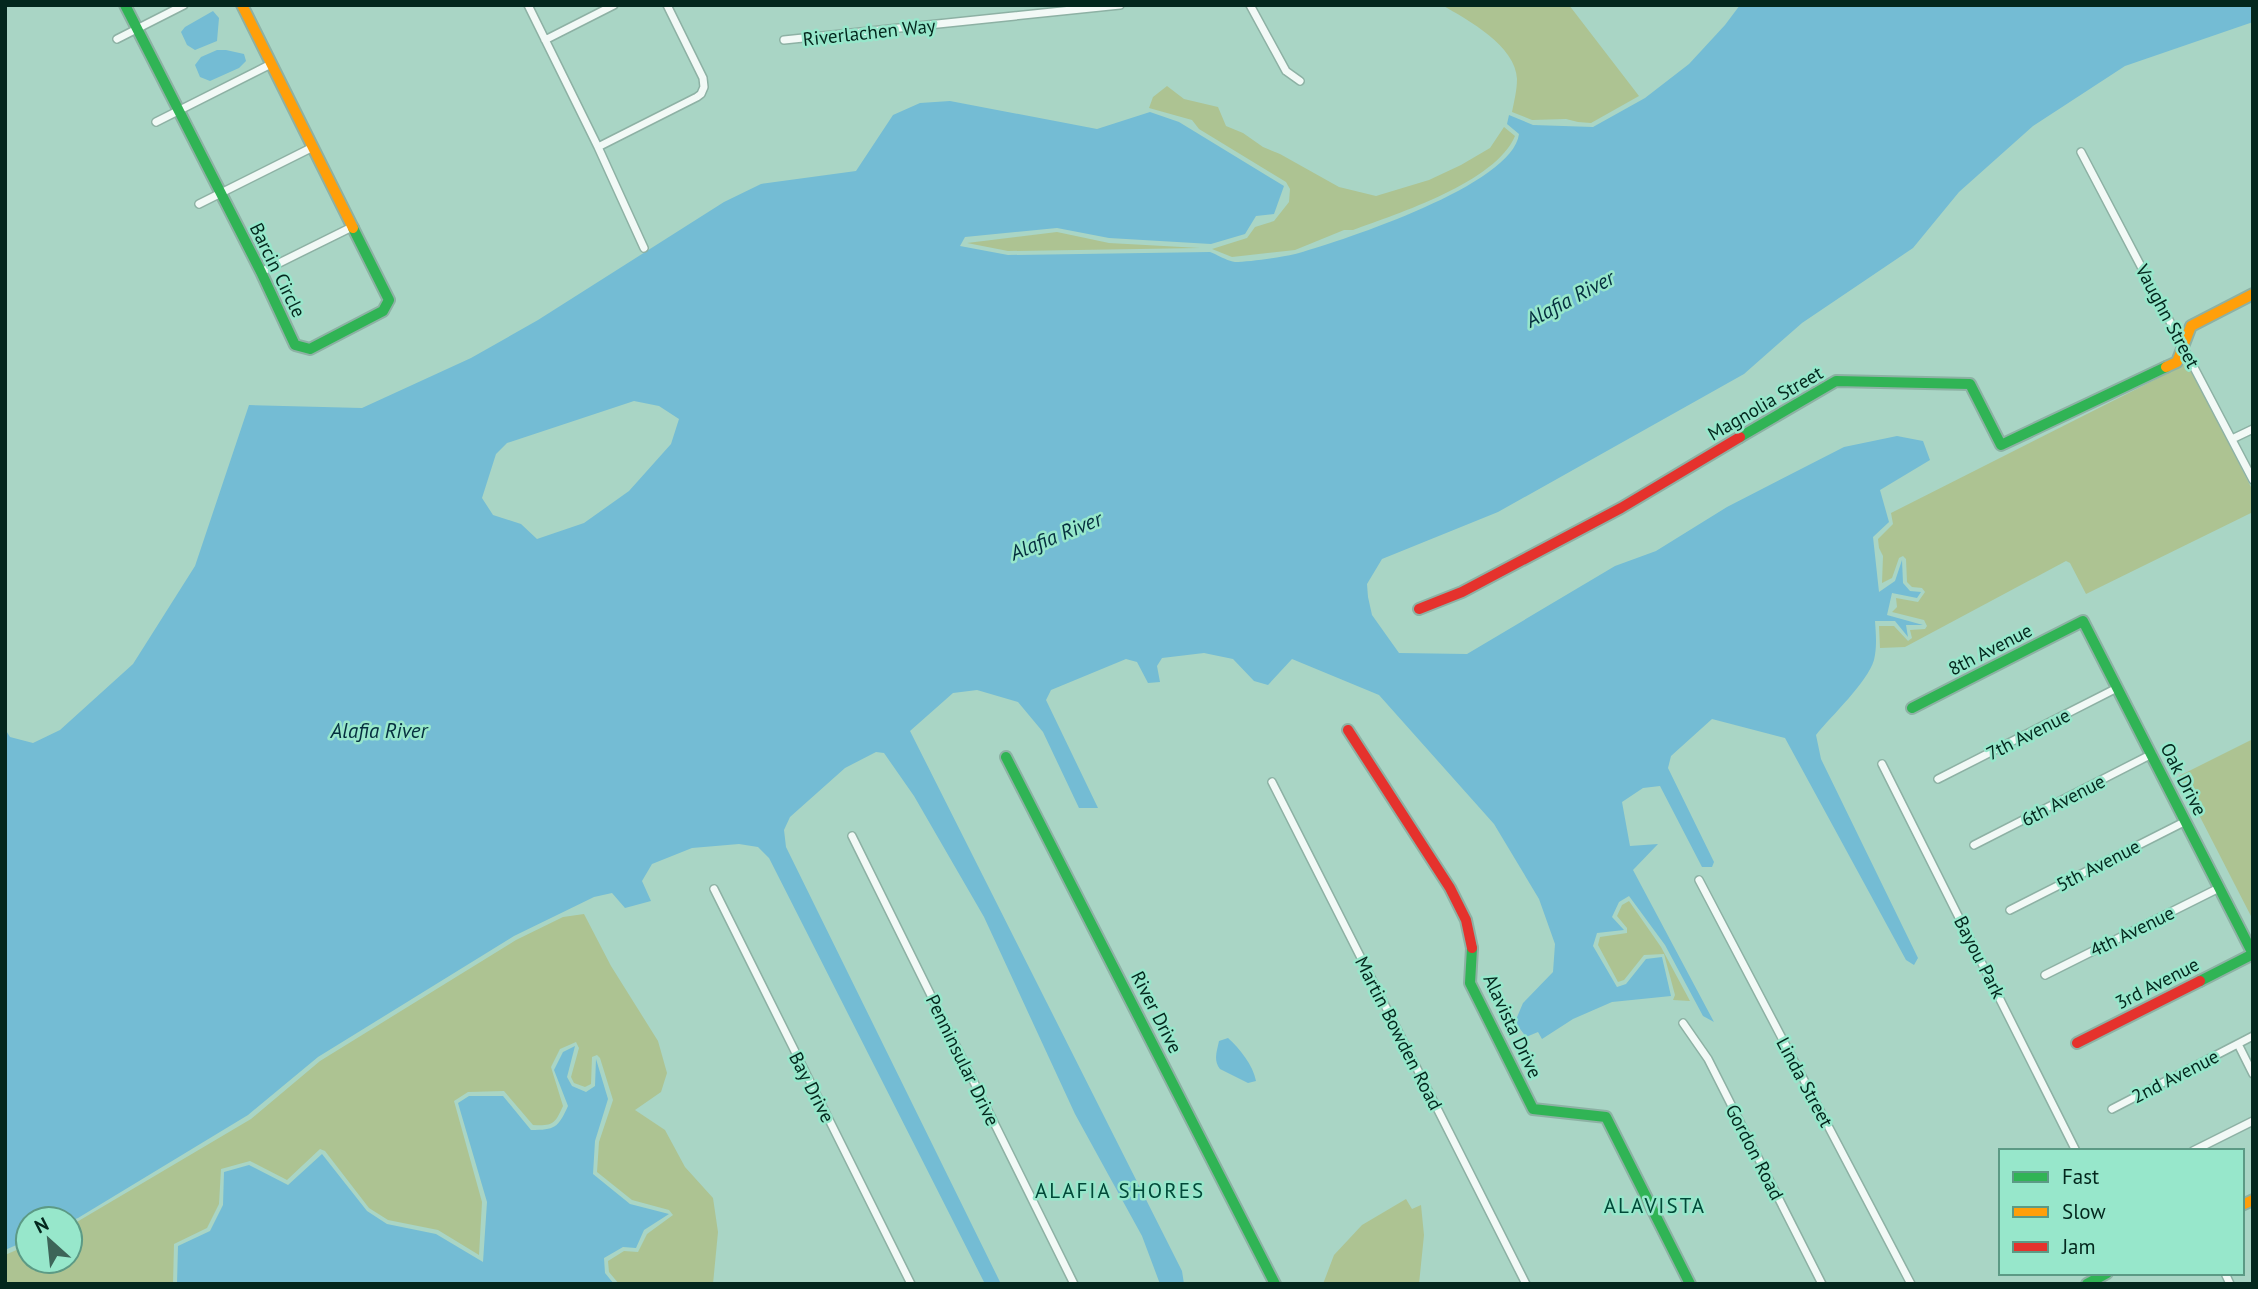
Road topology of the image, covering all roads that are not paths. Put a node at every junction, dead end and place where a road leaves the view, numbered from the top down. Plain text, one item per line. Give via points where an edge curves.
1 (125, 5) edge
2 (184, 5) edge
3 (242, 5) edge
4 (528, 5) edge
5 (614, 5) edge
6 (667, 5) edge
7 (1120, 5) edge
8 (1250, 5) edge
9 (138, 30) junction
10 (117, 39) dead end
11 (545, 40) junction
12 (785, 40) dead end
13 (271, 64) junction
14 (1300, 81) dead end
15 (179, 109) junction
16 (156, 122) dead end
17 (313, 147) junction
18 (598, 147) junction
19 (2081, 152) dead end
20 (220, 192) junction
21 (198, 204) dead end
22 (352, 227) junction
23 (644, 248) dead end
24 (261, 272) junction
25 (2253, 294) edge
26 (2184, 346) junction
27 (2253, 429) edge
28 (2232, 439) junction
29 (2253, 480) edge
30 (1419, 608) dead end
31 (2083, 621) joint
32 (2117, 688) junction
33 (1912, 708) dead end
34 (1348, 730) dead end
35 (2152, 754) junction
36 (1006, 757) dead end
37 (1882, 764) dead end
38 (1938, 779) dead end
39 (1272, 782) dead end
40 (2186, 821) junction
41 (852, 836) dead end
42 (1974, 845) dead end
43 (1699, 880) dead end
44 (2218, 888) junction
45 (714, 889) dead end
46 (2010, 910) dead end
47 (2253, 954) edge
48 (2045, 975) dead end
49 (1683, 1023) dead end
50 (2253, 1036) edge
51 (2077, 1043) dead end
52 (2238, 1044) junction
53 (2253, 1074) edge
54 (2112, 1109) dead end
55 (2253, 1122) edge
56 (2075, 1149) edge
57 (2197, 1149) edge
58 (2103, 1275) edge
59 (911, 1284) edge
60 (1074, 1284) edge
61 (1275, 1284) edge
62 (1526, 1284) edge
63 (1690, 1284) edge
64 (1822, 1284) edge
65 (1911, 1284) edge
66 (2087, 1284) edge

1 - 9 street, Barcin Circle
2 - 9 street
3 - 13 street, Barcin Circle
4 - 11 street
5 - 11 street
6 - 18 street via 703,78 702,91
7 - 12 street, Riverlachen Way
8 - 14 street via 1286,71
9 - 10 street
9 - 15 street, Barcin Circle
11 - 18 street
13 - 15 street
13 - 17 street, Barcin Circle
15 - 16 street
15 - 20 street, Barcin Circle
17 - 20 street
17 - 22 street, Barcin Circle
18 - 23 street
19 - 26 street, Vaughn Street
20 - 21 street
20 - 24 street, Barcin Circle
22 - 24 street
22 - 24 street, Barcin Circle via 389,300 383,312 310,349 295,345
25 - 26 street via 2191,327
26 - 28 street, Vaughn Street
26 - 30 street, Magnolia Street via 2177,362 2001,446 1970,384 1836,381 1621,508 1462,592
27 - 28 street
28 - 29 street, Vaughn Street
31 - 32 street, Oak Drive
31 - 33 street, 8th Avenue
32 - 35 street, Oak Drive
32 - 38 street, 7th Avenue
34 - 63 street, Alavista Drive via 1466,920 1472,950 1470,983 1533,1109 1606,1117
35 - 40 street, Oak Drive
35 - 42 street, 6th Avenue
36 - 61 street, River Drive
37 - 56 street, Bayou Park
39 - 62 street, Martin Bowden Road
40 - 44 street, Oak Drive
40 - 46 street, 5th Avenue
41 - 60 street, Penninsular Drive
43 - 65 street, Linda Street
44 - 47 street, Oak Drive
44 - 48 street, 4th Avenue
45 - 59 street, Bay Drive
47 - 51 street, 3rd Avenue
49 - 64 street, Gordon Road via 1708,1059
50 - 52 street
52 - 53 street
52 - 54 street, 2nd Avenue
55 - 57 street
58 - 66 street

